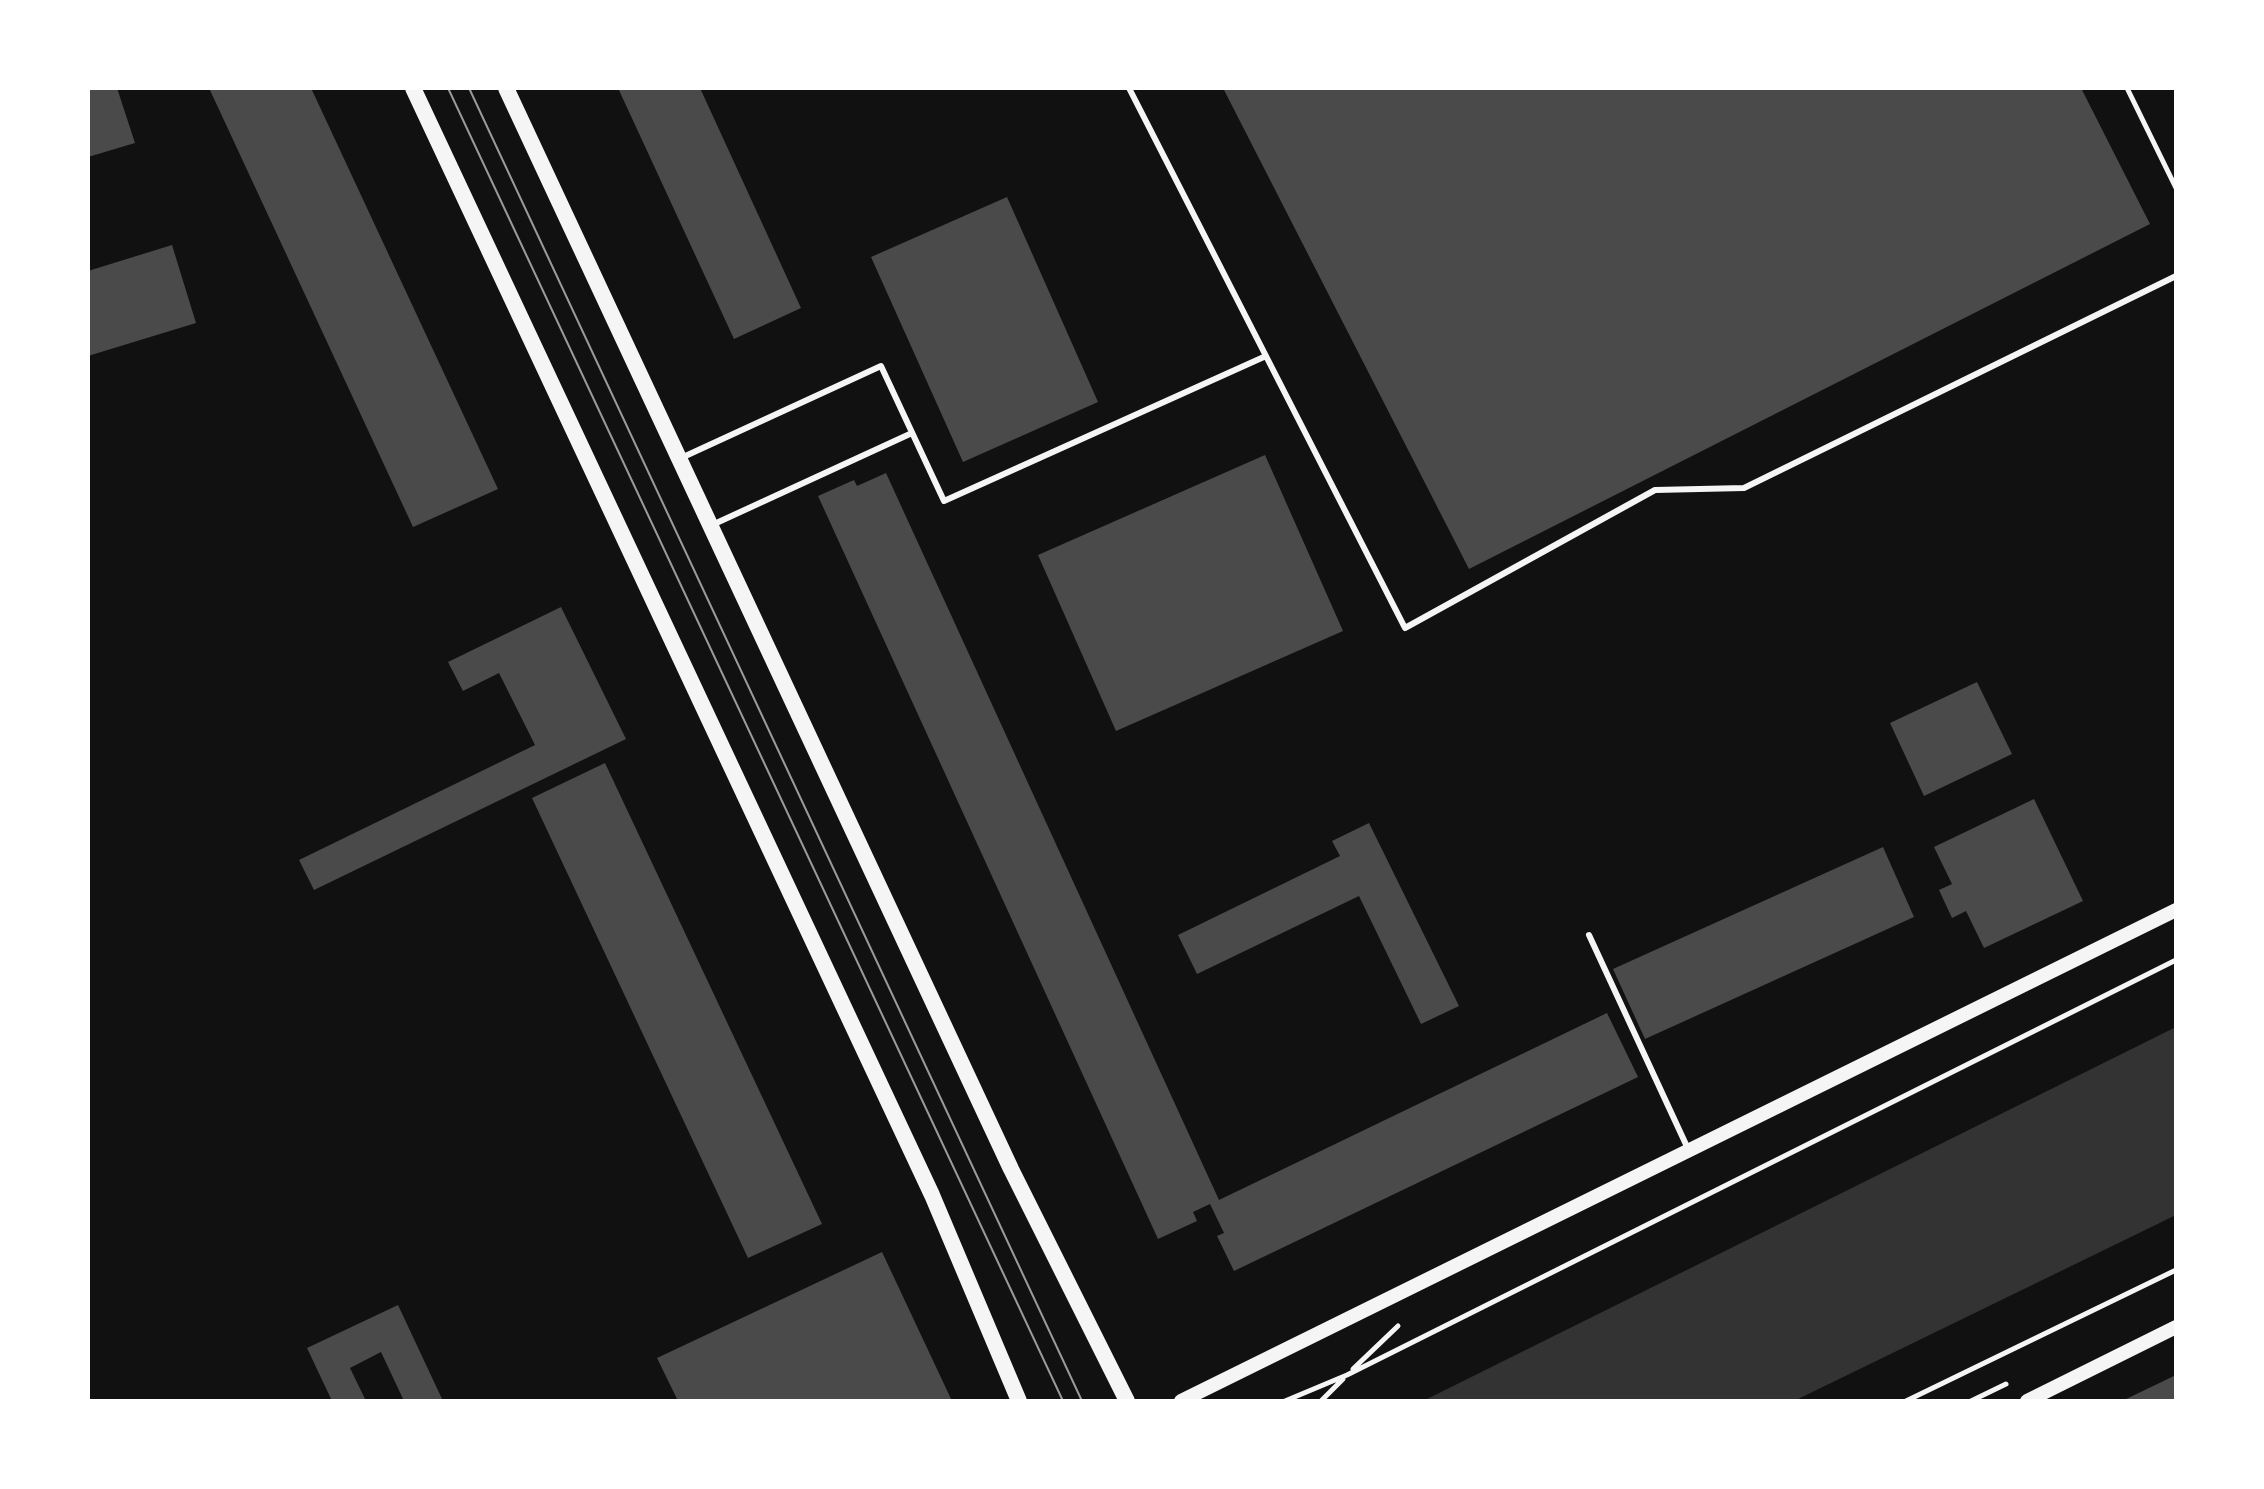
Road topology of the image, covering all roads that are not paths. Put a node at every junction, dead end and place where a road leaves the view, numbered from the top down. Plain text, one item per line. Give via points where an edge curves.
1 (413, 88) edge
2 (506, 88) edge
3 (1129, 88) edge
4 (2176, 276) edge
5 (1266, 356) junction
6 (912, 433) junction
7 (678, 460) junction
8 (710, 526) junction
9 (2176, 910) edge
10 (1589, 935) dead end
11 (1689, 1151) junction
12 (2176, 1327) edge
13 (1019, 1401) edge
14 (1127, 1401) edge
15 (1181, 1401) edge
16 (2027, 1401) edge

1 - 13 main road via 932,1195
2 - 7 main road
3 - 5 lane
4 - 5 lane via 1744,488 1655,490 1405,628
5 - 6 lane via 944,501
6 - 7 lane via 881,366
6 - 8 lane
7 - 8 main road
8 - 14 main road via 1011,1169
9 - 11 street
10 - 11 lane
11 - 15 street
12 - 16 street

